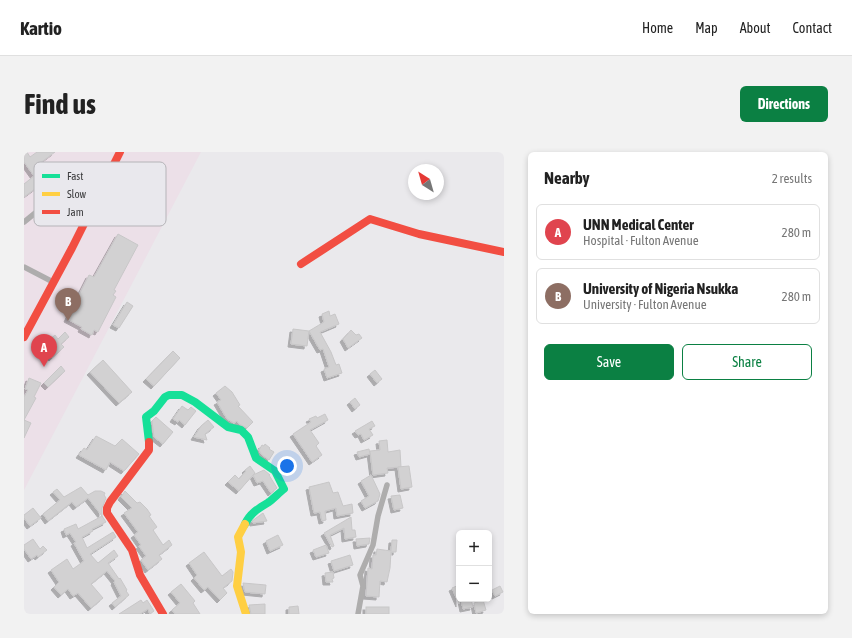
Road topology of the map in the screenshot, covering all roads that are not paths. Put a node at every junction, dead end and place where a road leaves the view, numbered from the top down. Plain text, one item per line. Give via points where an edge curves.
1 (120, 152) edge
2 (115, 162) edge
3 (34, 214) edge
4 (24, 222) edge
5 (82, 226) edge
6 (504, 252) edge
7 (300, 264) dead end
8 (24, 267) edge
9 (53, 282) junction
10 (24, 337) edge
11 (387, 485) dead end
12 (163, 614) edge
13 (246, 614) edge
14 (358, 614) edge

1 - 2 street
3 - 4 street
5 - 9 street
6 - 7 street via 419,234 370,220
8 - 9 street
9 - 10 street
11 - 14 street via 373,545 360,575 363,586
12 - 13 street via 140,575 132,550 107,513 107,508 149,450 146,417 169,395 182,395 228,427 241,430 248,437 256,458 275,472 284,489 248,518 238,536 241,552 237,586

